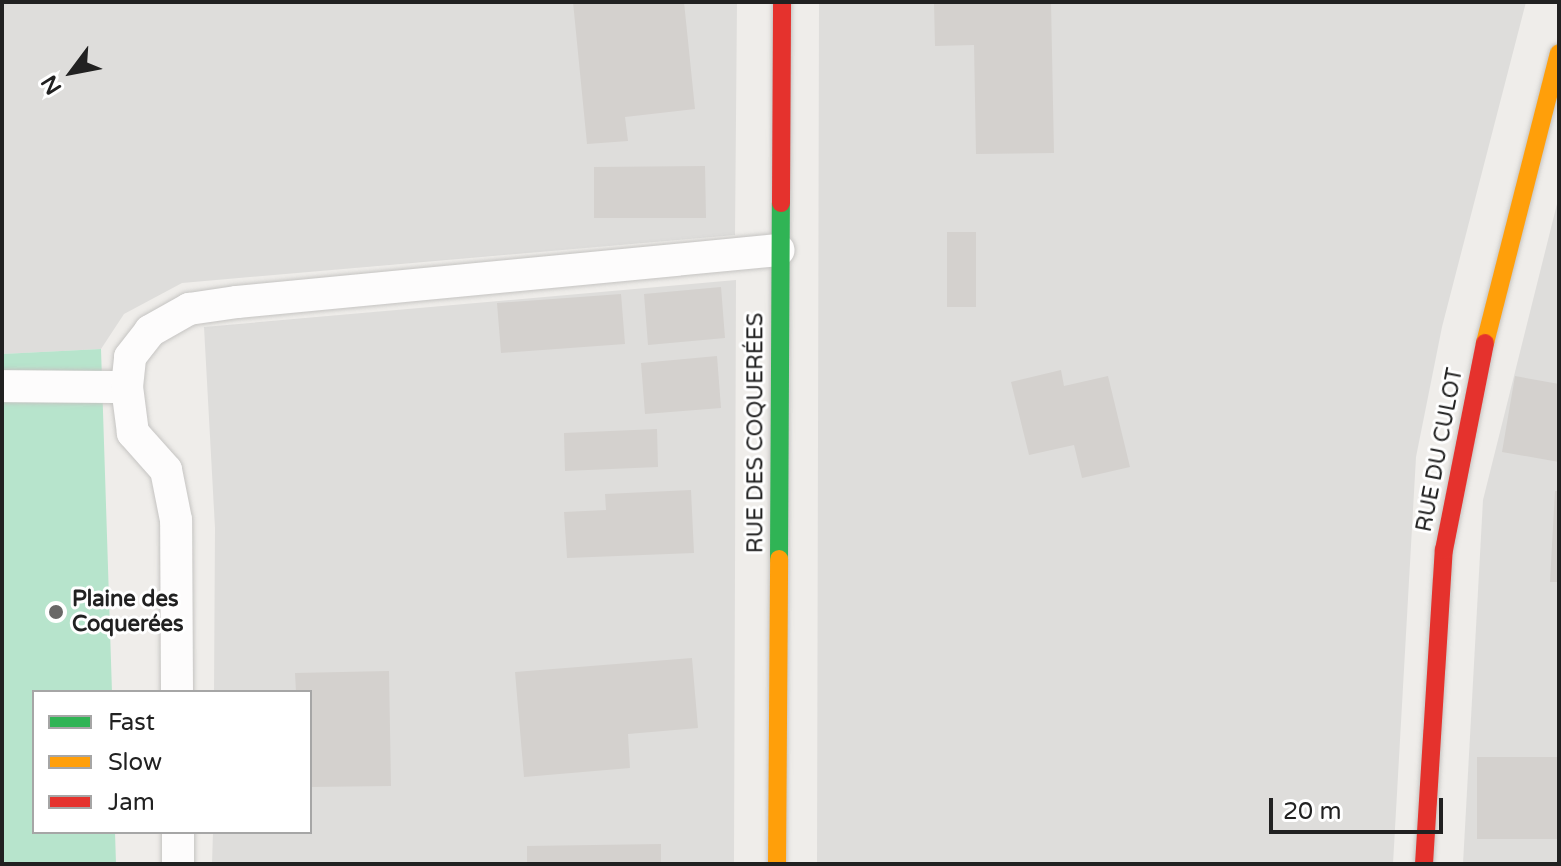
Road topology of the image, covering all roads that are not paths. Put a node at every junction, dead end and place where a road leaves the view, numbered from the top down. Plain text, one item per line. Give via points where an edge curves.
1 (782, 2) edge
2 (1559, 53) edge
3 (779, 250) junction
4 (2, 386) edge
5 (127, 387) junction
6 (177, 690) edge
7 (178, 834) edge
8 (178, 864) edge
9 (777, 864) edge
10 (1424, 864) edge

1 - 3 street, RUE DES COQUERÉES
2 - 10 street, RUE DU CULOT via 1490,320 1444,550
3 - 5 lane via 189,309 150,331 130,357
3 - 9 street, RUE DES COQUERÉES
4 - 5 lane
5 - 6 lane via 133,433 166,470 176,520
7 - 8 lane

